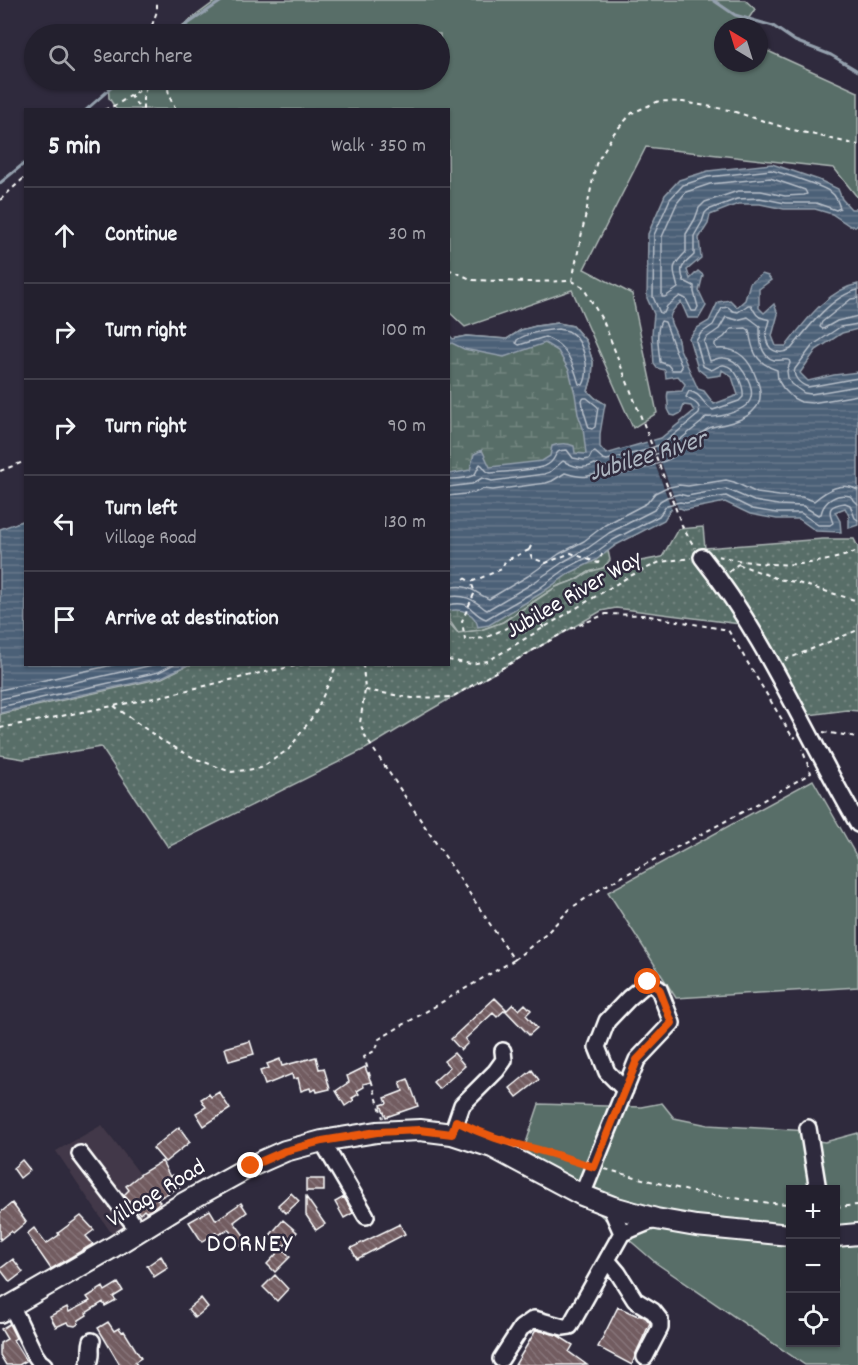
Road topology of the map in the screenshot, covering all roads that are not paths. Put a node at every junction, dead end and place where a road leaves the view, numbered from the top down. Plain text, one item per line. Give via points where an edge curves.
1 (702, 557) road end
2 (858, 824) edge
3 (503, 1051) dead end
4 (625, 1090) junction
5 (808, 1128) dead end
6 (452, 1134) junction
7 (322, 1141) junction
8 (80, 1154) dead end
9 (817, 1185) edge
10 (582, 1195) junction
11 (610, 1206) junction
12 (366, 1216) dead end
13 (656, 1219) junction
14 (139, 1231) junction
15 (622, 1233) junction
16 (858, 1234) edge
17 (786, 1235) edge
18 (840, 1236) edge
19 (607, 1260) junction
20 (6, 1309) edge
21 (92, 1341) dead end
22 (645, 1357) dead end
23 (501, 1359) dead end
24 (44, 1365) edge
25 (88, 1365) edge

1 - 2 street via 742,612
3 - 6 street via 504,1060 496,1071 462,1105
4 - 4 street via 607,1072 597,1047 608,1021 648,982 659,989 672,1023 637,1060
4 - 10 street
5 - 9 street
6 - 7 main road, Village Road via 420,1130 377,1132
6 - 10 main road, Village Road via 492,1147
7 - 12 street
7 - 14 main road, Village Road via 251,1166
8 - 14 street
10 - 11 main road, Village Road
11 - 13 main road, Village Road
11 - 15 street
13 - 15 street
13 - 17 main road, Village Road
14 - 20 main road, Village Road
15 - 19 street
16 - 18 main road
19 - 22 street via 635,1300 660,1320 660,1328
19 - 23 street via 570,1326 534,1319 521,1328
20 - 24 street
21 - 25 street

